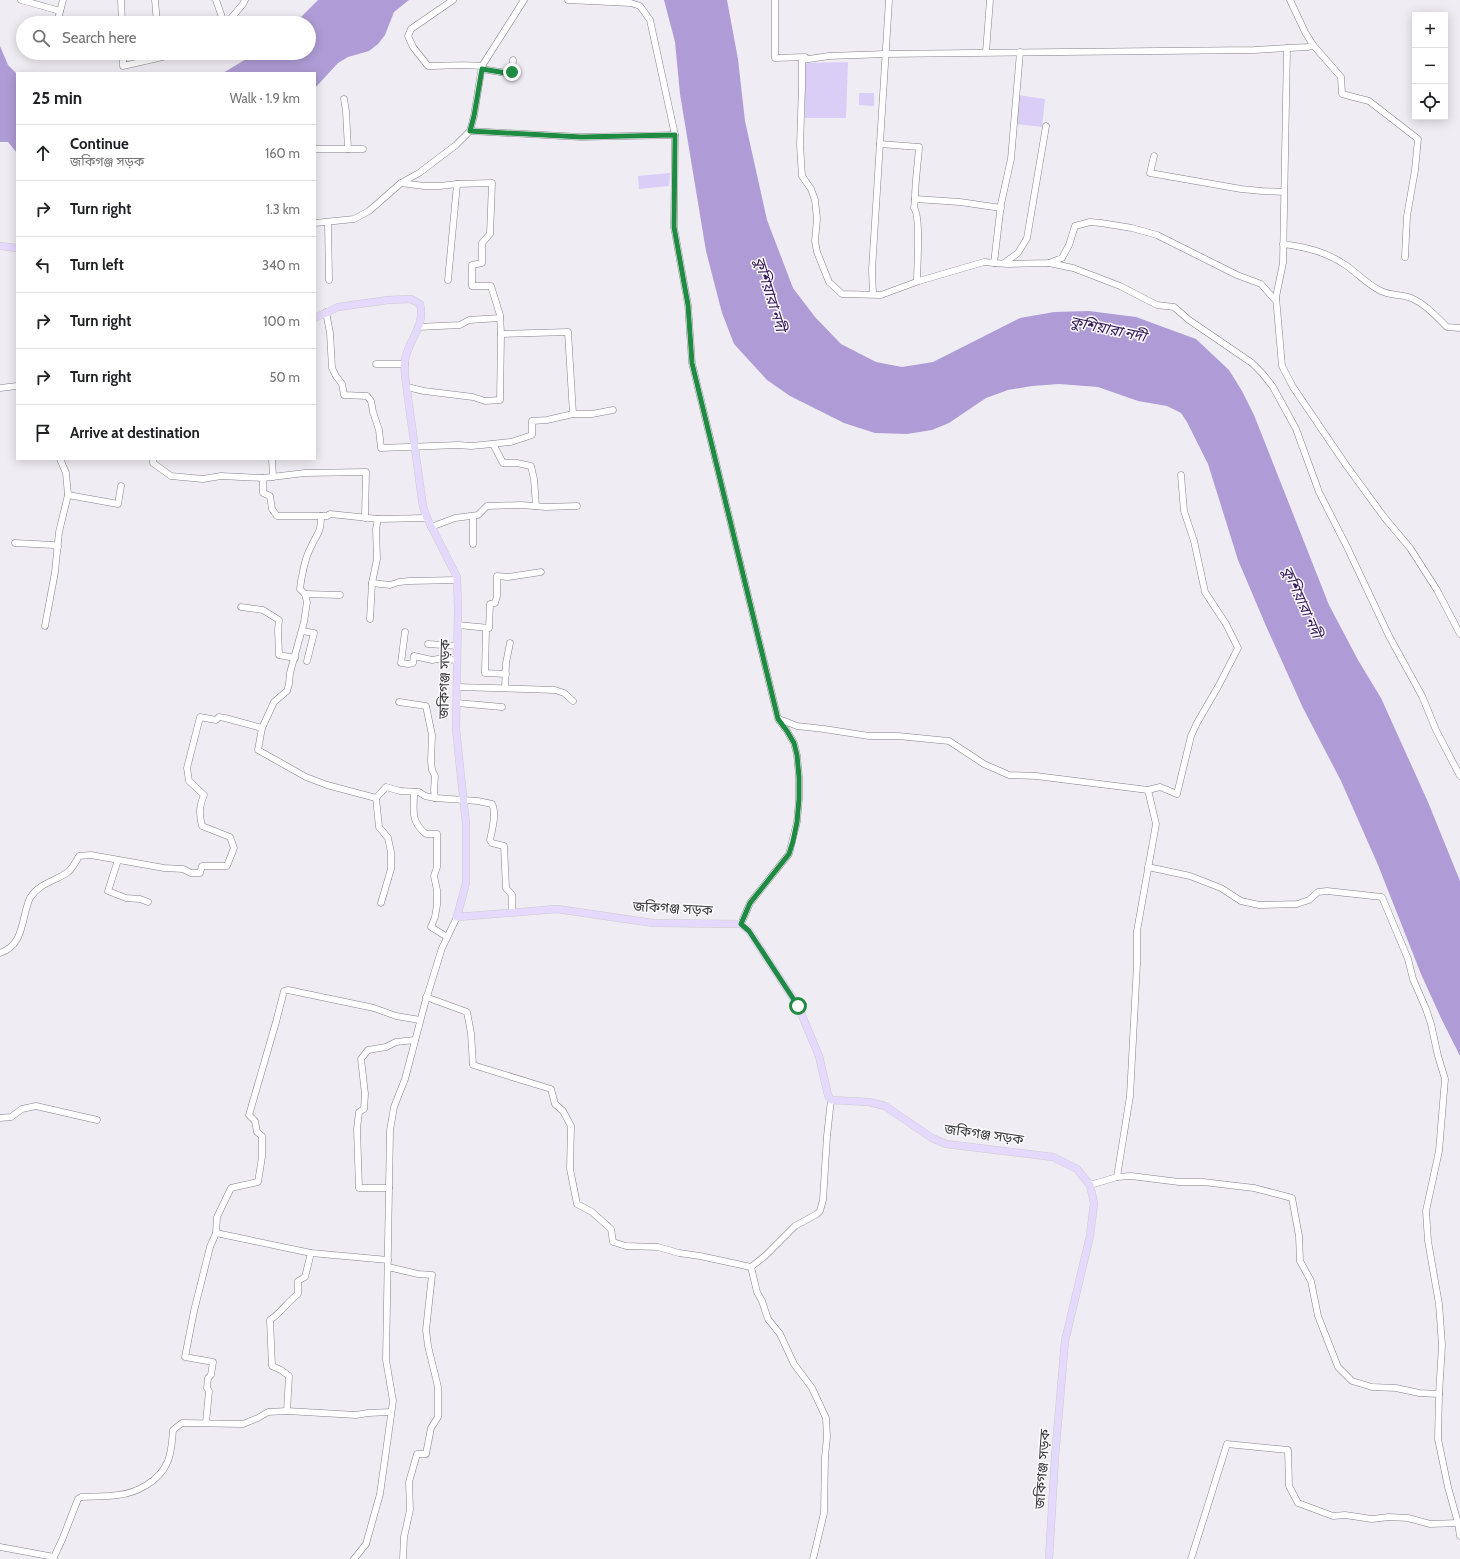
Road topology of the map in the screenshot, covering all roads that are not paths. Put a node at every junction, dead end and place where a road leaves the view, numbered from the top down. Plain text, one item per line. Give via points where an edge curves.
1 (21, 0) edge
2 (63, 0) edge
3 (121, 0) edge
4 (154, 0) edge
5 (216, 0) edge
6 (245, 0) edge
7 (453, 0) edge
8 (524, 0) edge
9 (568, 0) edge
10 (775, 0) edge
11 (889, 0) edge
12 (990, 0) edge
13 (1290, 0) edge
14 (60, 11) junction
15 (59, 16) edge
16 (122, 16) edge
17 (156, 16) edge
18 (222, 16) edge
19 (232, 16) edge
20 (1313, 45) junction
21 (1287, 48) junction
22 (986, 52) junction
23 (1020, 52) junction
24 (886, 54) junction
25 (123, 60) edge
26 (149, 60) edge
27 (513, 60) dead end
28 (482, 67) junction
29 (344, 98) dead end
30 (1046, 126) dead end
31 (470, 131) junction
32 (675, 135) junction
33 (880, 144) junction
34 (316, 149) edge
35 (348, 149) junction
36 (364, 150) dead end
37 (1154, 156) dead end
38 (401, 183) junction
39 (457, 184) junction
40 (1284, 192) junction
41 (915, 198) junction
42 (1000, 208) junction
43 (316, 223) edge
44 (328, 223) junction
45 (1283, 244) junction
46 (0, 246) edge
47 (16, 248) edge
48 (1405, 257) dead end
49 (994, 263) junction
50 (1004, 263) junction
51 (1049, 263) junction
52 (329, 280) dead end
53 (448, 280) dead end
54 (917, 281) junction
55 (873, 294) junction
56 (1276, 301) junction
57 (326, 312) junction
58 (316, 317) edge
59 (500, 318) junction
60 (418, 327) junction
61 (1460, 328) edge
62 (501, 334) junction
63 (376, 364) dead end
64 (405, 364) junction
65 (16, 386) edge
66 (407, 387) junction
67 (0, 388) edge
68 (613, 410) dead end
69 (573, 414) junction
70 (493, 444) junction
71 (415, 447) junction
72 (60, 460) edge
73 (153, 460) edge
74 (272, 460) edge
75 (1181, 475) dead end
76 (273, 477) junction
77 (263, 478) junction
78 (121, 486) dead end
79 (68, 495) junction
80 (536, 506) junction
81 (577, 506) dead end
82 (321, 516) junction
83 (473, 516) junction
84 (365, 518) junction
85 (427, 518) junction
86 (378, 519) junction
87 (431, 527) junction
88 (15, 543) dead end
89 (473, 544) dead end
90 (58, 547) junction
91 (541, 572) dead end
92 (457, 580) junction
93 (372, 583) junction
94 (305, 594) junction
95 (340, 595) dead end
96 (241, 606) dead end
97 (370, 619) dead end
98 (458, 625) junction
99 (45, 626) dead end
100 (486, 628) junction
101 (302, 630) junction
102 (405, 632) dead end
103 (1460, 634) edge
104 (510, 643) dead end
105 (428, 644) dead end
106 (457, 646) junction
107 (295, 658) junction
108 (457, 660) junction
109 (307, 661) dead end
110 (506, 674) junction
111 (457, 687) junction
112 (505, 688) junction
113 (573, 701) dead end
114 (399, 702) dead end
115 (456, 704) junction
116 (502, 707) dead end
117 (778, 719) junction
118 (262, 728) junction
119 (1460, 776) edge
120 (1148, 790) junction
121 (414, 792) junction
122 (376, 798) junction
123 (435, 798) junction
124 (464, 800) junction
125 (118, 860) junction
126 (1148, 867) junction
127 (148, 902) dead end
128 (381, 903) dead end
129 (512, 912) junction
130 (457, 916) junction
131 (741, 924) junction
132 (447, 937) junction
133 (0, 953) edge
134 (426, 997) junction
135 (420, 1020) junction
136 (415, 1040) junction
137 (831, 1100) junction
138 (0, 1118) edge
139 (97, 1120) dead end
140 (1118, 1177) junction
141 (1090, 1184) junction
142 (389, 1188) junction
143 (216, 1233) junction
144 (311, 1253) junction
145 (388, 1260) junction
146 (388, 1267) junction
147 (751, 1267) junction
148 (1439, 1394) junction
149 (287, 1411) junction
150 (391, 1412) junction
151 (206, 1423) junction
152 (1458, 1523) junction
153 (1460, 1536) edge
154 (0, 1547) edge
155 (53, 1558) edge
156 (354, 1559) edge
157 (403, 1559) edge
158 (812, 1559) edge
159 (1049, 1559) edge
160 (1190, 1559) edge

1 - 14 street
2 - 14 street
3 - 16 street
4 - 17 street
5 - 18 street
6 - 19 street
7 - 28 street via 411,29 408,36 428,66 470,64
8 - 28 street
9 - 32 street via 631,3 640,6 650,20
10 - 24 street via 775,58
11 - 24 street
12 - 22 street
13 - 20 street
14 - 15 street
20 - 21 street
20 - 48 street via 1341,77 1342,94 1369,101 1418,139 1407,216
21 - 23 street
21 - 40 street
22 - 23 street
22 - 24 street
23 - 42 street via 1011,159
24 - 33 street
24 - 55 street via 829,56 802,60 802,176 815,200 818,252 829,282 842,294
25 - 26 street via 123,66
27 - 28 street via 512,72
28 - 31 street
29 - 35 street
30 - 50 street via 1027,238 1018,253
31 - 32 street via 581,137
31 - 38 street via 419,173
32 - 117 street via 674,227 688,305 692,363
33 - 41 street via 919,147
33 - 55 street via 872,270
34 - 35 street
35 - 36 street
37 - 40 street via 1150,173 1241,189
38 - 39 street via 424,186
38 - 44 street via 368,211 354,219
39 - 53 street
39 - 59 street via 492,183 490,234 482,243 482,263 472,265 472,286 491,286
40 - 45 street
41 - 42 street
41 - 54 street via 918,228
42 - 49 street
43 - 44 street
44 - 52 street
45 - 56 street via 1283,264
45 - 61 street via 1315,250 1338,260 1381,291 1417,301 1447,327
46 - 47 main road
49 - 50 street
49 - 54 street via 984,262
50 - 51 street
51 - 56 street via 1062,258 1075,226 1090,222 1132,228 1157,235 1237,275 1261,284
51 - 119 street via 1073,268 1120,286 1157,305 1174,307 1252,362 1262,373 1296,429 1319,492
54 - 55 street via 881,295
56 - 103 street via 1282,366 1293,387 1346,465 1410,548 1437,590
57 - 58 main road, জকিগঞ্জ সড়ক
57 - 60 main road, জকিগঞ্জ সড়ক via 338,307 410,299 420,304 422,312
57 - 71 street via 332,368 342,384 344,395 367,396 371,401 381,448
59 - 60 street via 469,320 460,325
59 - 62 street
60 - 64 main road, জকিগঞ্জ সড়ক
62 - 66 street via 500,400 484,400
62 - 69 street via 568,332
63 - 64 street
64 - 66 main road, জকিগঞ্জ সড়ক
65 - 67 street
66 - 71 main road, জকিগঞ্জ সড়ক
68 - 69 street
69 - 70 street via 532,421 532,435 511,442
70 - 71 street
70 - 80 street via 503,463 531,466
71 - 85 main road, জকিগঞ্জ সড়ক via 423,507
72 - 79 street via 66,473
73 - 77 street via 172,476 202,479 221,476
74 - 76 street
75 - 120 street via 1184,511 1194,541 1205,592 1238,648 1194,729 1177,794 1160,788
76 - 77 street
76 - 84 street via 305,473 366,472
77 - 82 street via 263,494 270,496 272,509 277,516
78 - 79 street via 118,504
79 - 90 street
80 - 81 street
80 - 83 street via 487,506 478,515
82 - 84 street via 330,514
82 - 94 street via 319,534 310,548 301,578 300,589
83 - 87 street via 455,518
83 - 89 street
84 - 86 street
85 - 86 street
85 - 87 main road, জকিগঞ্জ সড়ক
86 - 93 street via 377,559
87 - 92 main road, জকিগঞ্জ সড়ক
88 - 90 street
90 - 99 street
91 - 100 street via 498,576 497,596 495,603 490,604 489,628
92 - 93 street via 410,581 390,585
92 - 98 main road, জকিগঞ্জ সড়ক
93 - 97 street
94 - 95 street
94 - 101 street via 307,602
96 - 107 street via 263,610 279,620 279,655
98 - 100 street
98 - 106 main road, জকিগঞ্জ সড়ক
100 - 110 street via 485,673
101 - 107 street
101 - 109 street via 314,633
102 - 108 street via 401,663 413,663 414,656 432,660
104 - 110 street
105 - 106 street
106 - 108 main road, জকিগঞ্জ সড়ক
107 - 118 street via 287,691 274,702
108 - 111 main road, জকিগঞ্জ সড়ক
110 - 112 street
111 - 112 street
111 - 115 main road, জকিগঞ্জ সড়ক
112 - 113 street via 555,690 564,693
114 - 123 street via 426,706 432,735 431,761 435,776
115 - 116 street
115 - 124 main road, জকিগঞ্জ সড়ক via 456,729
117 - 120 street via 797,726 869,736 949,741 984,764 1009,775
117 - 131 street via 794,743 797,755 797,822 789,854 750,903
118 - 122 street via 258,750 306,777
118 - 125 street via 220,717 216,720 200,717 189,758 189,781 204,795 199,816 202,826 230,837 234,848 227,866 202,866 200,873 191,873 183,869
120 - 126 street via 1156,824
121 - 122 street via 386,787
121 - 123 street
121 - 132 street via 414,815 418,827 426,834 437,834 437,867 434,876 437,905 431,927
122 - 128 street via 379,827 388,838 391,852 391,869
123 - 124 street
124 - 129 street via 492,804 494,808 490,840 492,844 504,846 506,888 512,895
124 - 130 main road, জকিগঞ্জ সড়ক via 466,883
125 - 127 street via 108,892
125 - 133 street via 91,855 79,856 70,871 42,885 30,898 19,938 6,951
126 - 140 street via 1137,931 1130,1096
126 - 148 street via 1190,876 1221,888 1241,901 1259,905 1297,904 1309,900 1318,892 1327,891 1382,897 1426,1009 1445,1079 1439,1151 1426,1211 1442,1344
129 - 130 main road, জকিগঞ্জ সড়ক
129 - 131 main road, জকিগঞ্জ সড়ক via 557,909 653,923
130 - 132 street
131 - 137 main road via 749,931 798,1006 819,1056
132 - 134 street
134 - 135 street
134 - 147 street via 467,1012 474,1065 551,1089 555,1104 563,1112 570,1126 570,1169 577,1204 592,1212 611,1229 613,1242 626,1246 658,1248
135 - 136 street
135 - 143 street via 396,1016 374,1008 284,991 249,1115 255,1121 257,1132 262,1136 258,1182 231,1188 217,1217
136 - 142 street via 405,1079 394,1107
136 - 142 street via 368,1050 361,1059 365,1094 364,1109 359,1112 357,1129 359,1188
137 - 141 main road, জকিগঞ্জ সড়ক via 869,1102 885,1106 932,1138 946,1144 1053,1157 1077,1169
137 - 147 street via 820,1211 795,1226
138 - 139 street via 11,1117 22,1109 36,1106
140 - 141 street
140 - 148 street via 1209,1182 1254,1188 1292,1198 1299,1236 1300,1261 1311,1281 1318,1316 1338,1367 1352,1381 1372,1387
141 - 159 main road, জকিগঞ্জ সড়ক via 1094,1203 1090,1236 1065,1340
142 - 145 street
143 - 144 street
143 - 151 street via 210,1247 185,1357 214,1362 208,1378
144 - 145 street
144 - 149 street via 305,1278 298,1281 298,1294 288,1301 280,1314 270,1320 272,1366 289,1376
145 - 146 street
146 - 150 street via 386,1360 393,1401
146 - 157 street via 432,1275 426,1330 438,1387 438,1417 431,1428 426,1454 417,1454 409,1482 410,1510 404,1537
147 - 158 street via 755,1288 768,1319 780,1334 794,1364 812,1388 826,1418 824,1513
148 - 152 street via 1438,1439
149 - 150 street via 356,1416
149 - 151 street via 268,1412 243,1424
150 - 156 street via 380,1494 366,1544
151 - 155 street via 182,1423 172,1430 167,1463 154,1481 118,1495 78,1499
152 - 153 street
152 - 160 street via 1430,1524 1408,1518 1333,1516 1298,1503 1289,1486 1288,1450 1227,1444
154 - 155 street

